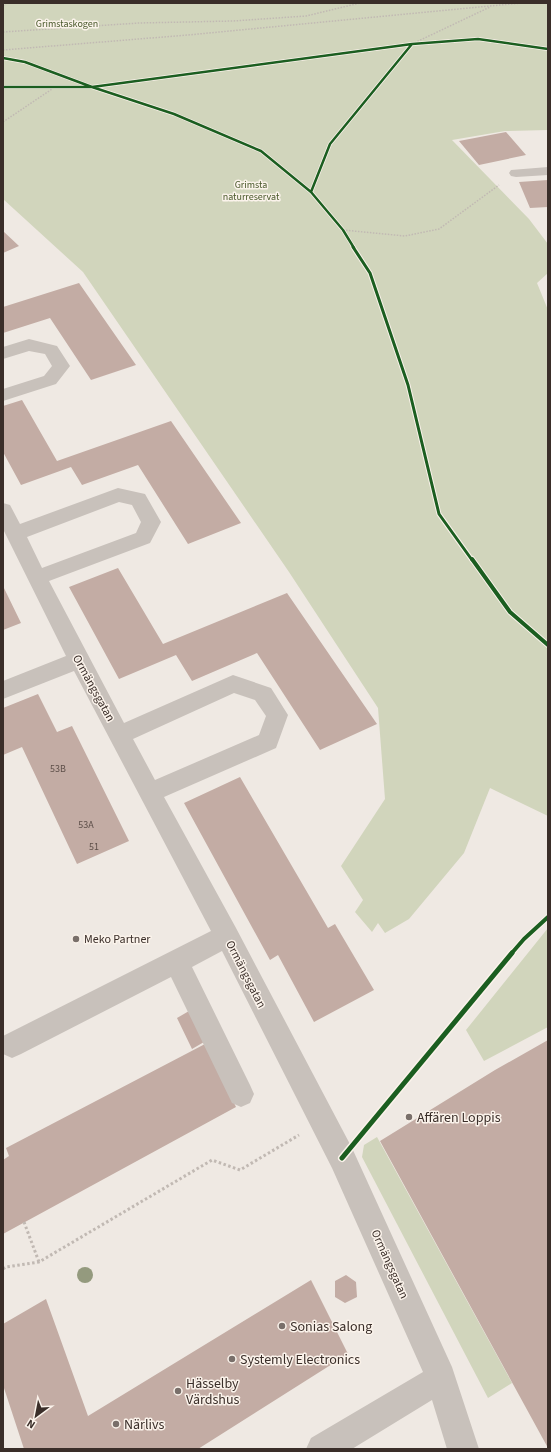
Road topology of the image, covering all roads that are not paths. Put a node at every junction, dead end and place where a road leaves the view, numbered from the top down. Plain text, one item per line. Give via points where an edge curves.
1 (548, 171) edge
2 (516, 173) road end
3 (3, 353) edge
4 (3, 395) edge
5 (3, 510) edge
6 (15, 534) junction
7 (38, 578) junction
8 (79, 660) junction
9 (3, 690) edge
10 (120, 735) junction
11 (151, 792) junction
12 (227, 936) junction
13 (176, 962) junction
14 (12, 1045) dead end
15 (241, 1094) dead end
16 (441, 1378) junction
17 (322, 1449) edge
18 (463, 1449) edge

1 - 2 street
3 - 4 street via 29,345 51,350 61,366 50,380
5 - 6 street, Ormängsgatan
6 - 7 street, Ormängsgatan
6 - 7 street via 118,495 138,499 151,522 143,538
7 - 8 street, Ormängsgatan
8 - 9 street
8 - 10 street, Ormängsgatan
10 - 11 street, Ormängsgatan
10 - 11 street via 233,684 263,694 277,715 268,741
11 - 12 street, Ormängsgatan
12 - 13 street
12 - 16 street, Ormängsgatan via 342,1158
13 - 14 street
13 - 15 street
16 - 17 street
16 - 18 street, Ormängsgatan

